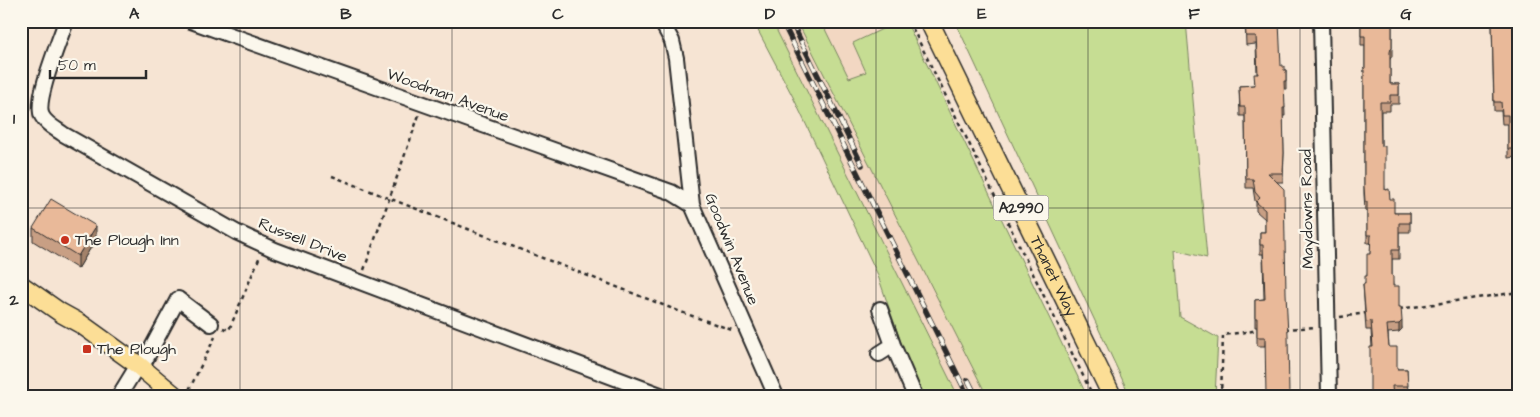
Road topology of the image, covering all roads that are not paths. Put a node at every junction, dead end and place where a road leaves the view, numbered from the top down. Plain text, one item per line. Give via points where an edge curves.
1 (66, 21) edge
2 (191, 21) edge
3 (661, 21) edge
4 (929, 21) edge
5 (1321, 21) edge
6 (692, 204) junction
7 (21, 285) edge
8 (880, 309) dead end
9 (216, 329) road end
10 (893, 345) junction
11 (879, 354) dead end
12 (139, 367) junction
13 (119, 396) edge
14 (175, 396) edge
15 (663, 396) edge
16 (776, 396) edge
17 (915, 396) edge
18 (1112, 396) edge
19 (1328, 396) edge

1 - 15 street, Russell Drive via 40,107 49,124 72,139 264,245
2 - 6 street, Woodman Avenue via 671,192
3 - 6 street, Goodwin Avenue via 672,41 676,58
4 - 18 main road, Thanet Way / A2990
5 - 19 street, Maydowns Road
6 - 16 street, Goodwin Avenue
7 - 12 main road
8 - 10 street
9 - 12 street via 178,299
10 - 11 street
10 - 17 street
12 - 13 street
12 - 14 main road

